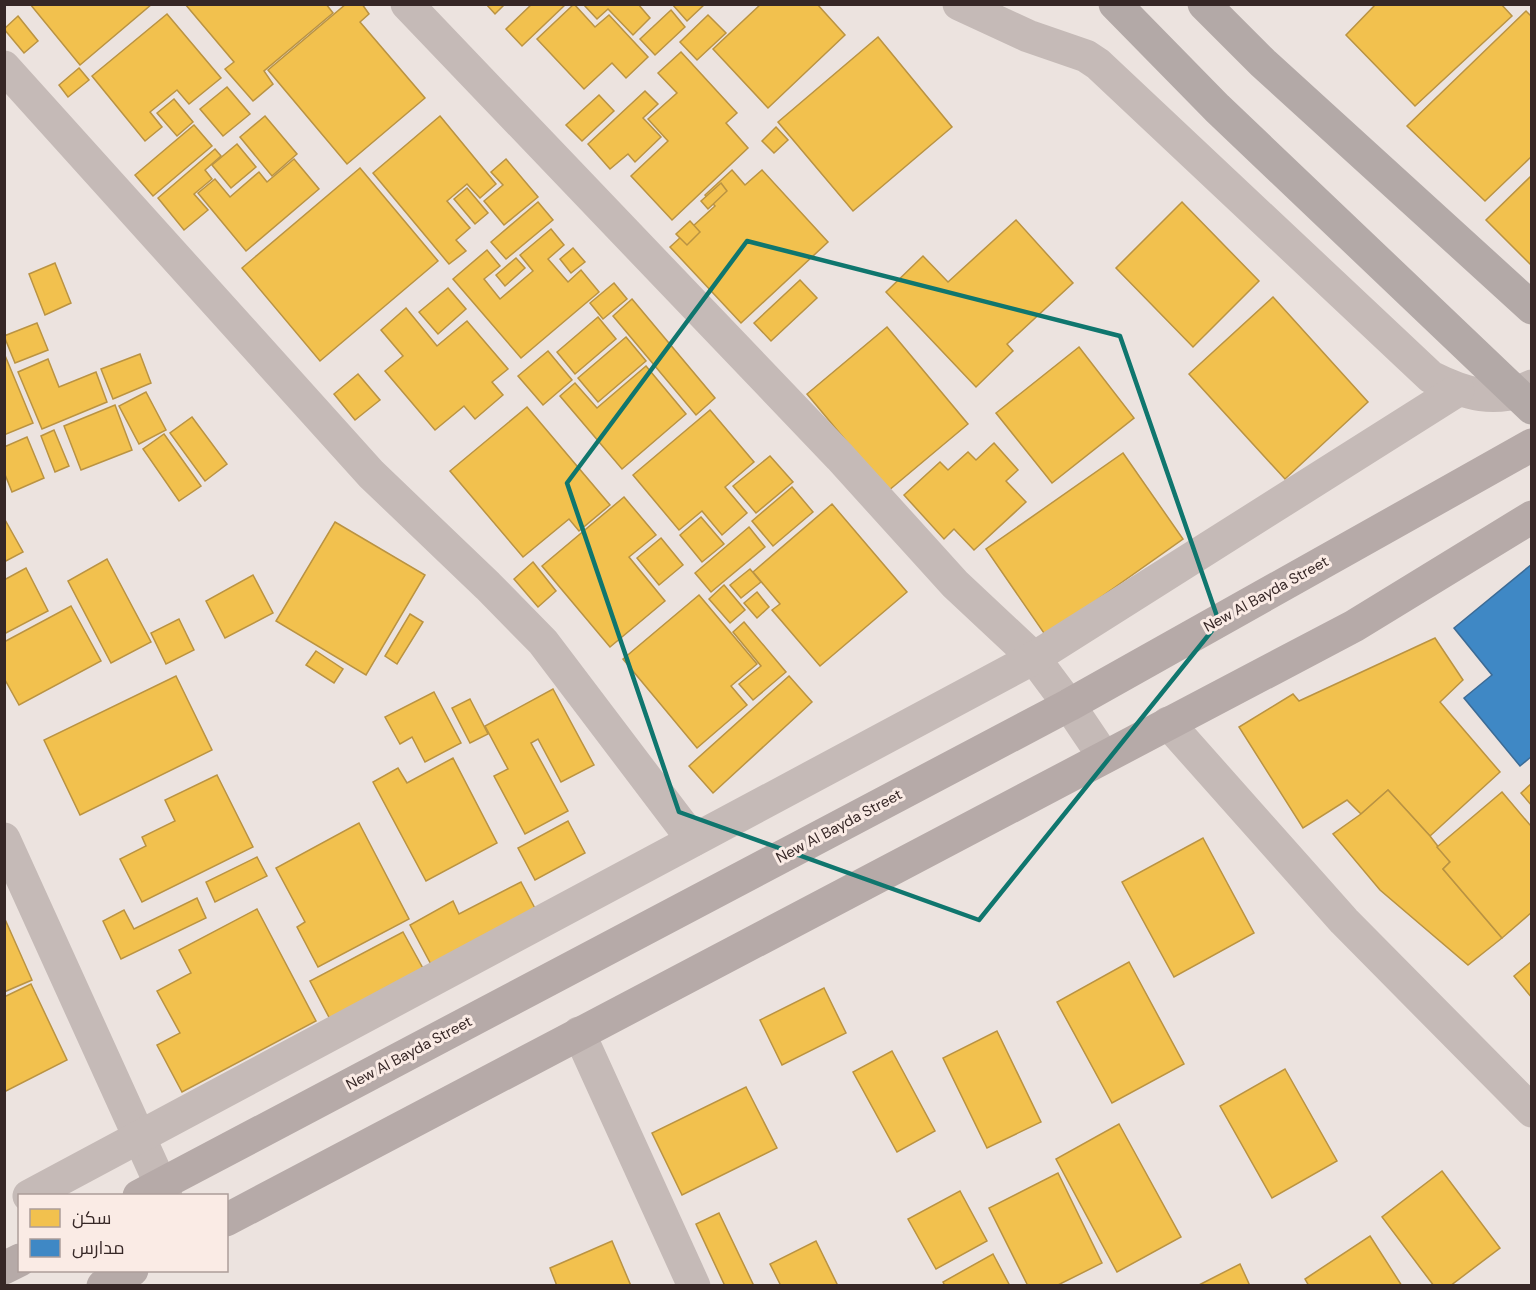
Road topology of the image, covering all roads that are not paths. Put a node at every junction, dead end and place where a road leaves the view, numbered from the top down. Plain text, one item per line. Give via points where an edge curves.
1 (407, 4) edge
2 (959, 4) edge
3 (1115, 4) edge
4 (1204, 4) edge
5 (4, 67) edge
6 (1532, 308) edge
7 (1458, 390) junction
8 (1526, 396) edge
9 (1532, 445) edge
10 (1532, 517) edge
11 (1034, 658) junction
12 (1070, 705) junction
13 (1168, 723) junction
14 (1104, 757) junction
15 (4, 839) edge
16 (693, 840) junction
17 (579, 1033) junction
18 (1532, 1111) edge
19 (139, 1137) junction
20 (155, 1192) edge
21 (33, 1194) edge
22 (18, 1202) edge
23 (4, 1209) edge
24 (228, 1219) edge
25 (18, 1261) edge
26 (4, 1268) edge
27 (128, 1272) edge
28 (103, 1286) edge
29 (694, 1286) edge

1 - 11 street via 840,457 956,584
2 - 7 street via 1098,64 1416,364 1431,377
3 - 8 main road via 1217,108
4 - 6 main road
5 - 16 street via 371,474 543,642
7 - 8 street via 1486,396
7 - 11 street
9 - 12 street, New Al Bayda Street
10 - 13 street via 1354,626
11 - 12 street
11 - 16 street
12 - 14 street
12 - 20 street, New Al Bayda Street
13 - 14 street
13 - 18 street via 1344,921
14 - 17 street
15 - 19 street
16 - 19 street
17 - 24 street
17 - 29 street
19 - 20 street
19 - 21 street
22 - 23 street
25 - 26 street
27 - 28 street

